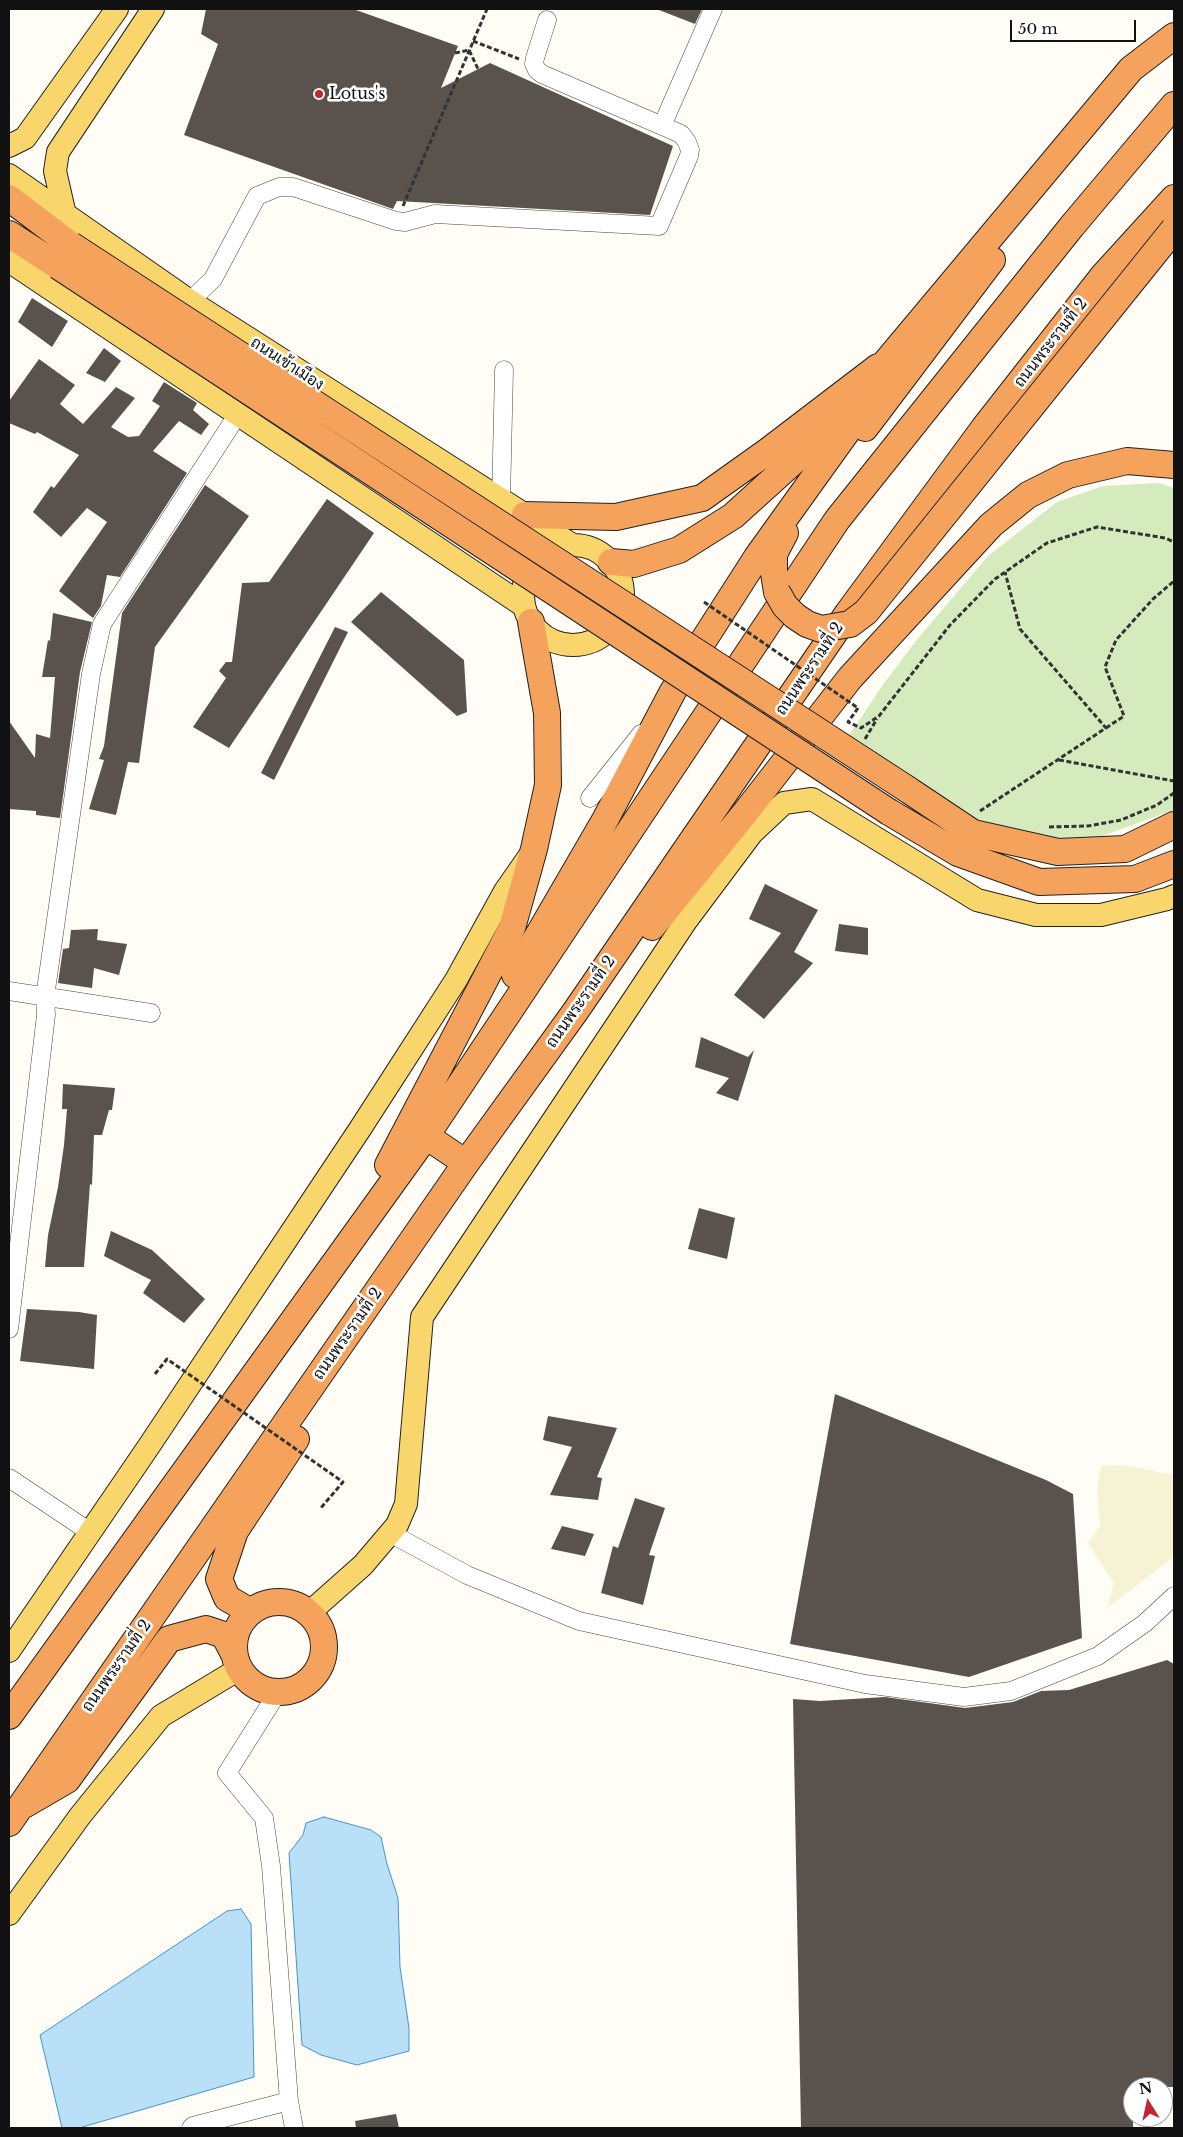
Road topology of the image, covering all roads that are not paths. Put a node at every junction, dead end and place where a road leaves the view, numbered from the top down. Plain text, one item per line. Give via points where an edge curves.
1 (117, 9) edge
2 (153, 9) edge
3 (713, 9) edge
4 (547, 20) dead end
5 (1174, 36) edge
6 (1174, 48) edge
7 (1174, 105) edge
8 (662, 126) junction
9 (9, 146) edge
10 (9, 176) edge
11 (9, 198) edge
12 (1174, 198) edge
13 (65, 215) junction
14 (1174, 229) edge
15 (9, 234) edge
16 (64, 256) junction
17 (14, 269) edge
18 (190, 301) junction
19 (887, 361) junction
20 (504, 370) dead end
21 (238, 414) junction
22 (1174, 465) edge
23 (501, 500) junction
24 (525, 515) junction
25 (571, 544) junction
26 (611, 562) junction
27 (624, 601) junction
28 (527, 614) junction
29 (608, 632) junction
30 (698, 649) junction
31 (676, 686) junction
32 (590, 798) dead end
33 (1174, 825) edge
34 (534, 849) junction
35 (1174, 864) edge
36 (1174, 896) edge
37 (9, 991) edge
38 (45, 997) junction
39 (575, 1012) junction
40 (152, 1014) dead end
41 (426, 1136) junction
42 (466, 1163) junction
43 (347, 1246) junction
44 (355, 1323) junction
45 (9, 1329) edge
46 (9, 1478) edge
47 (90, 1532) junction
48 (390, 1532) junction
49 (1174, 1596) edge
50 (251, 1612) junction
51 (309, 1613) junction
52 (9, 1651) edge
53 (237, 1661) junction
54 (278, 1692) junction
55 (9, 1716) edge
56 (14, 1815) edge
57 (9, 1914) edge
58 (289, 2101) junction
59 (191, 2128) edge
60 (294, 2128) edge

1 - 9 main road via 25,138
2 - 13 main road via 58,152 55,171
3 - 8 street
4 - 8 street via 534,64 542,74
5 - 19 highway via 1131,69
6 - 14 highway, bridge via 1001,249 785,533 774,554 776,590 785,606 807,624 821,629 850,624 866,612
7 - 41 highway via 1072,226 837,520
8 - 18 street via 681,134 690,150 659,226 435,214 405,222 293,187 279,187 257,196 213,279
10 - 13 main road, ถนนเข้าเมือง
11 - 16 highway
12 - 39 highway, ถนนพระรามที่ 2 via 1103,276 984,428 848,612
13 - 18 main road, ถนนเข้าเมือง
15 - 16 highway
16 - 33 highway, bridge via 973,833 1058,852 1125,849
16 - 35 highway, bridge via 889,812 958,854 1039,882 1135,878
17 - 21 main road
18 - 23 main road, ถนนเข้าเมือง
19 - 24 highway via 702,498 616,517
19 - 26 highway via 828,430 733,516 679,550 634,564
19 - 30 highway via 851,426 757,557
20 - 23 street
21 - 28 main road
21 - 38 street via 102,624 91,674
22 - 39 highway via 1127,461 1068,475 1028,495 991,525 850,678 652,927
23 - 24 main road, ถนนเข้าเมือง
24 - 25 main road, ถนนเข้าเมือง
25 - 26 main road, ถนนเข้าเมือง via 589,546
25 - 28 main road via 557,547 533,564 523,591
26 - 27 main road, ถนนเข้าเมือง via 623,584
27 - 29 main road
27 - 30 highway
28 - 29 main road via 543,635 558,643 576,645 593,641
28 - 34 highway via 548,713 548,785
29 - 31 highway
30 - 31 highway
31 - 32 street
31 - 41 highway via 605,820 544,922
34 - 43 highway via 512,928
34 - 47 main road via 505,891 456,980 360,1129
36 - 48 main road via 1101,915 1036,915 977,900 812,799 784,803 752,833 686,921 422,1317 406,1504 397,1525
37 - 38 street
38 - 40 street
38 - 45 street via 46,1015
39 - 42 highway, ถนนพระรามที่ 2
41 - 42 highway
41 - 43 highway
42 - 44 highway, ถนนพระรามที่ 2
43 - 55 highway
44 - 50 highway via 315,1410 235,1531 219,1580 227,1598
44 - 56 highway, ถนนพระรามที่ 2
46 - 47 street
47 - 52 main road
48 - 49 street via 466,1575 579,1621 865,1684 964,1697 1011,1691 1098,1656 1145,1623
48 - 51 main road via 363,1565
50 - 51 highway via 265,1604 280,1602 296,1605
50 - 53 highway via 240,1624 234,1638
51 - 54 highway via 324,1640 324,1656 318,1671 307,1682 294,1690
53 - 54 highway via 249,1681 263,1689
53 - 56 highway via 224,1635 206,1629 169,1639 67,1780
53 - 57 main road via 161,1716 80,1816
54 - 58 street via 227,1773 264,1818 271,1866
58 - 59 street
58 - 60 street

